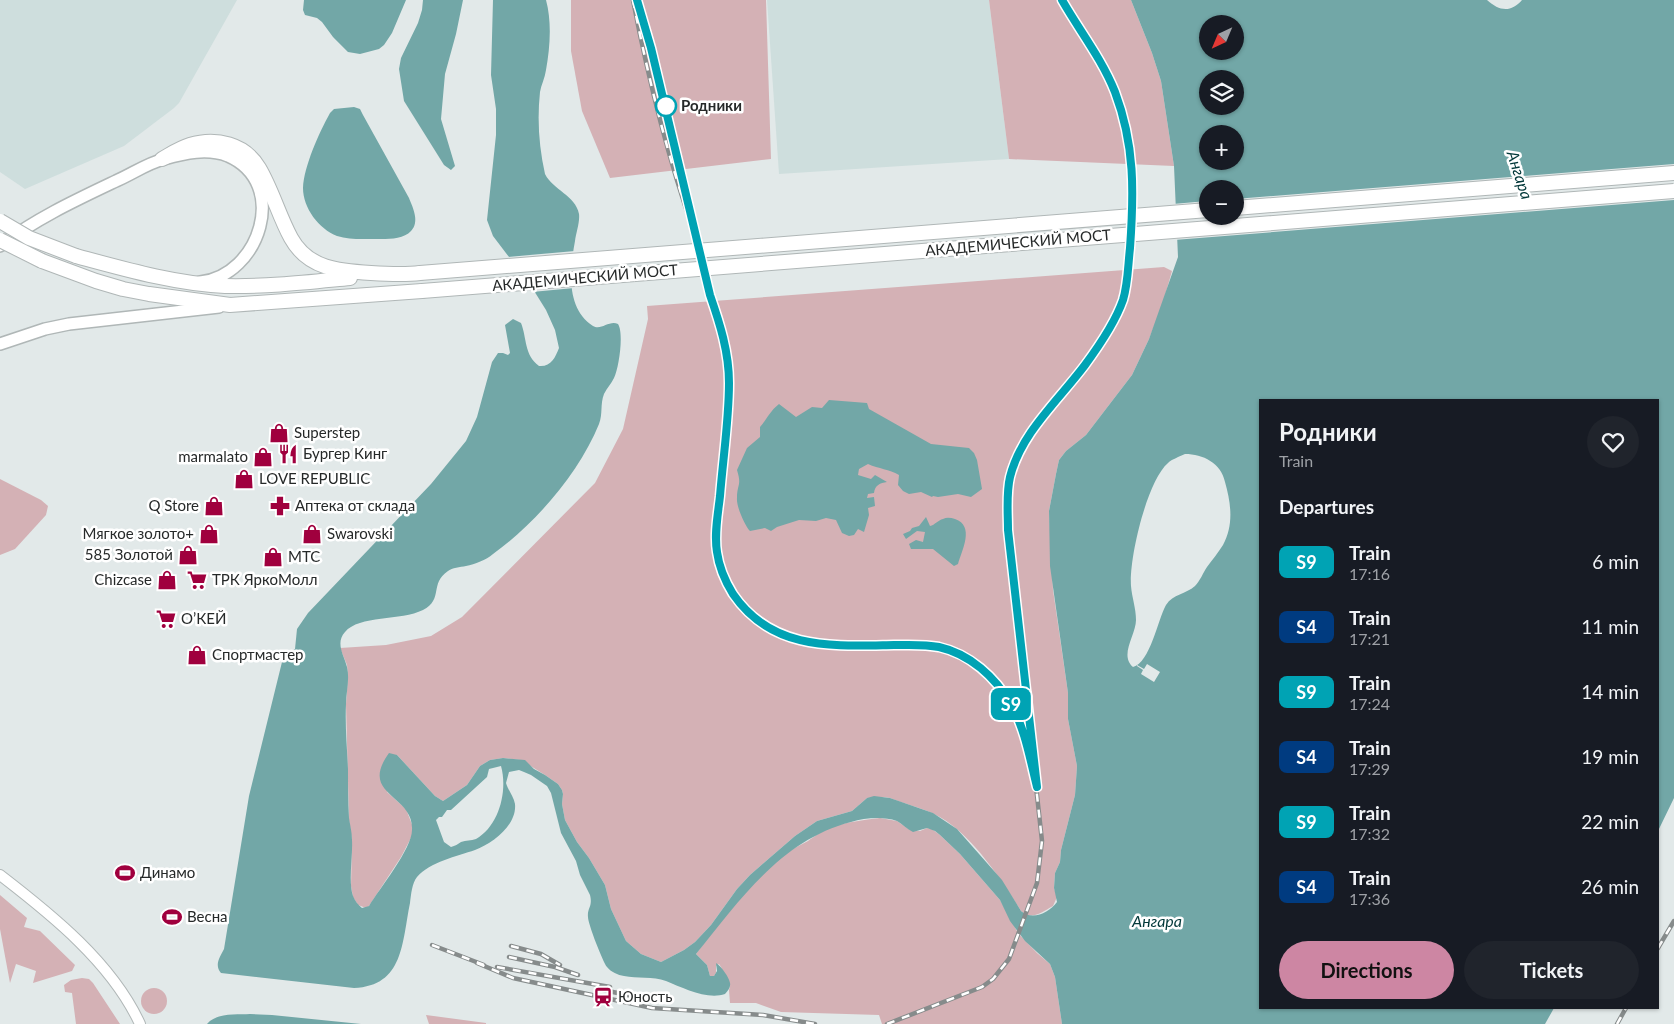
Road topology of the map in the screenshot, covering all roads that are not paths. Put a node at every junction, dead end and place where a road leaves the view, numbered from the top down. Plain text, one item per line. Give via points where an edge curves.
1 (162, 159) junction
2 (1674, 173) edge
3 (1674, 191) edge
4 (1244, 207) edge
5 (1199, 211) edge
6 (0, 221) edge
7 (0, 240) edge
8 (0, 246) edge
9 (384, 274) junction
10 (196, 282) junction
11 (230, 305) junction
12 (0, 344) edge
13 (0, 875) edge
14 (140, 1024) edge

1 - 8 main road via 69,204
1 - 9 main road via 202,143 240,148 253,158 290,238 305,255 326,268
1 - 10 main road via 198,152 227,156 252,174 261,195 262,220 249,251 222,276
2 - 4 main road
3 - 11 main road, АКАДЕМИЧЕСКИЙ МОСТ, bridge
5 - 9 main road, АКАДЕМИЧЕСКИЙ МОСТ, bridge
6 - 10 main road, bridge via 29,238 76,256 146,274
7 - 11 main road, АКАДЕМИЧЕСКИЙ МОСТ, bridge via 42,261 123,289
9 - 10 main road via 269,285 226,286
11 - 12 main road via 69,324
13 - 14 street via 91,953 124,995

